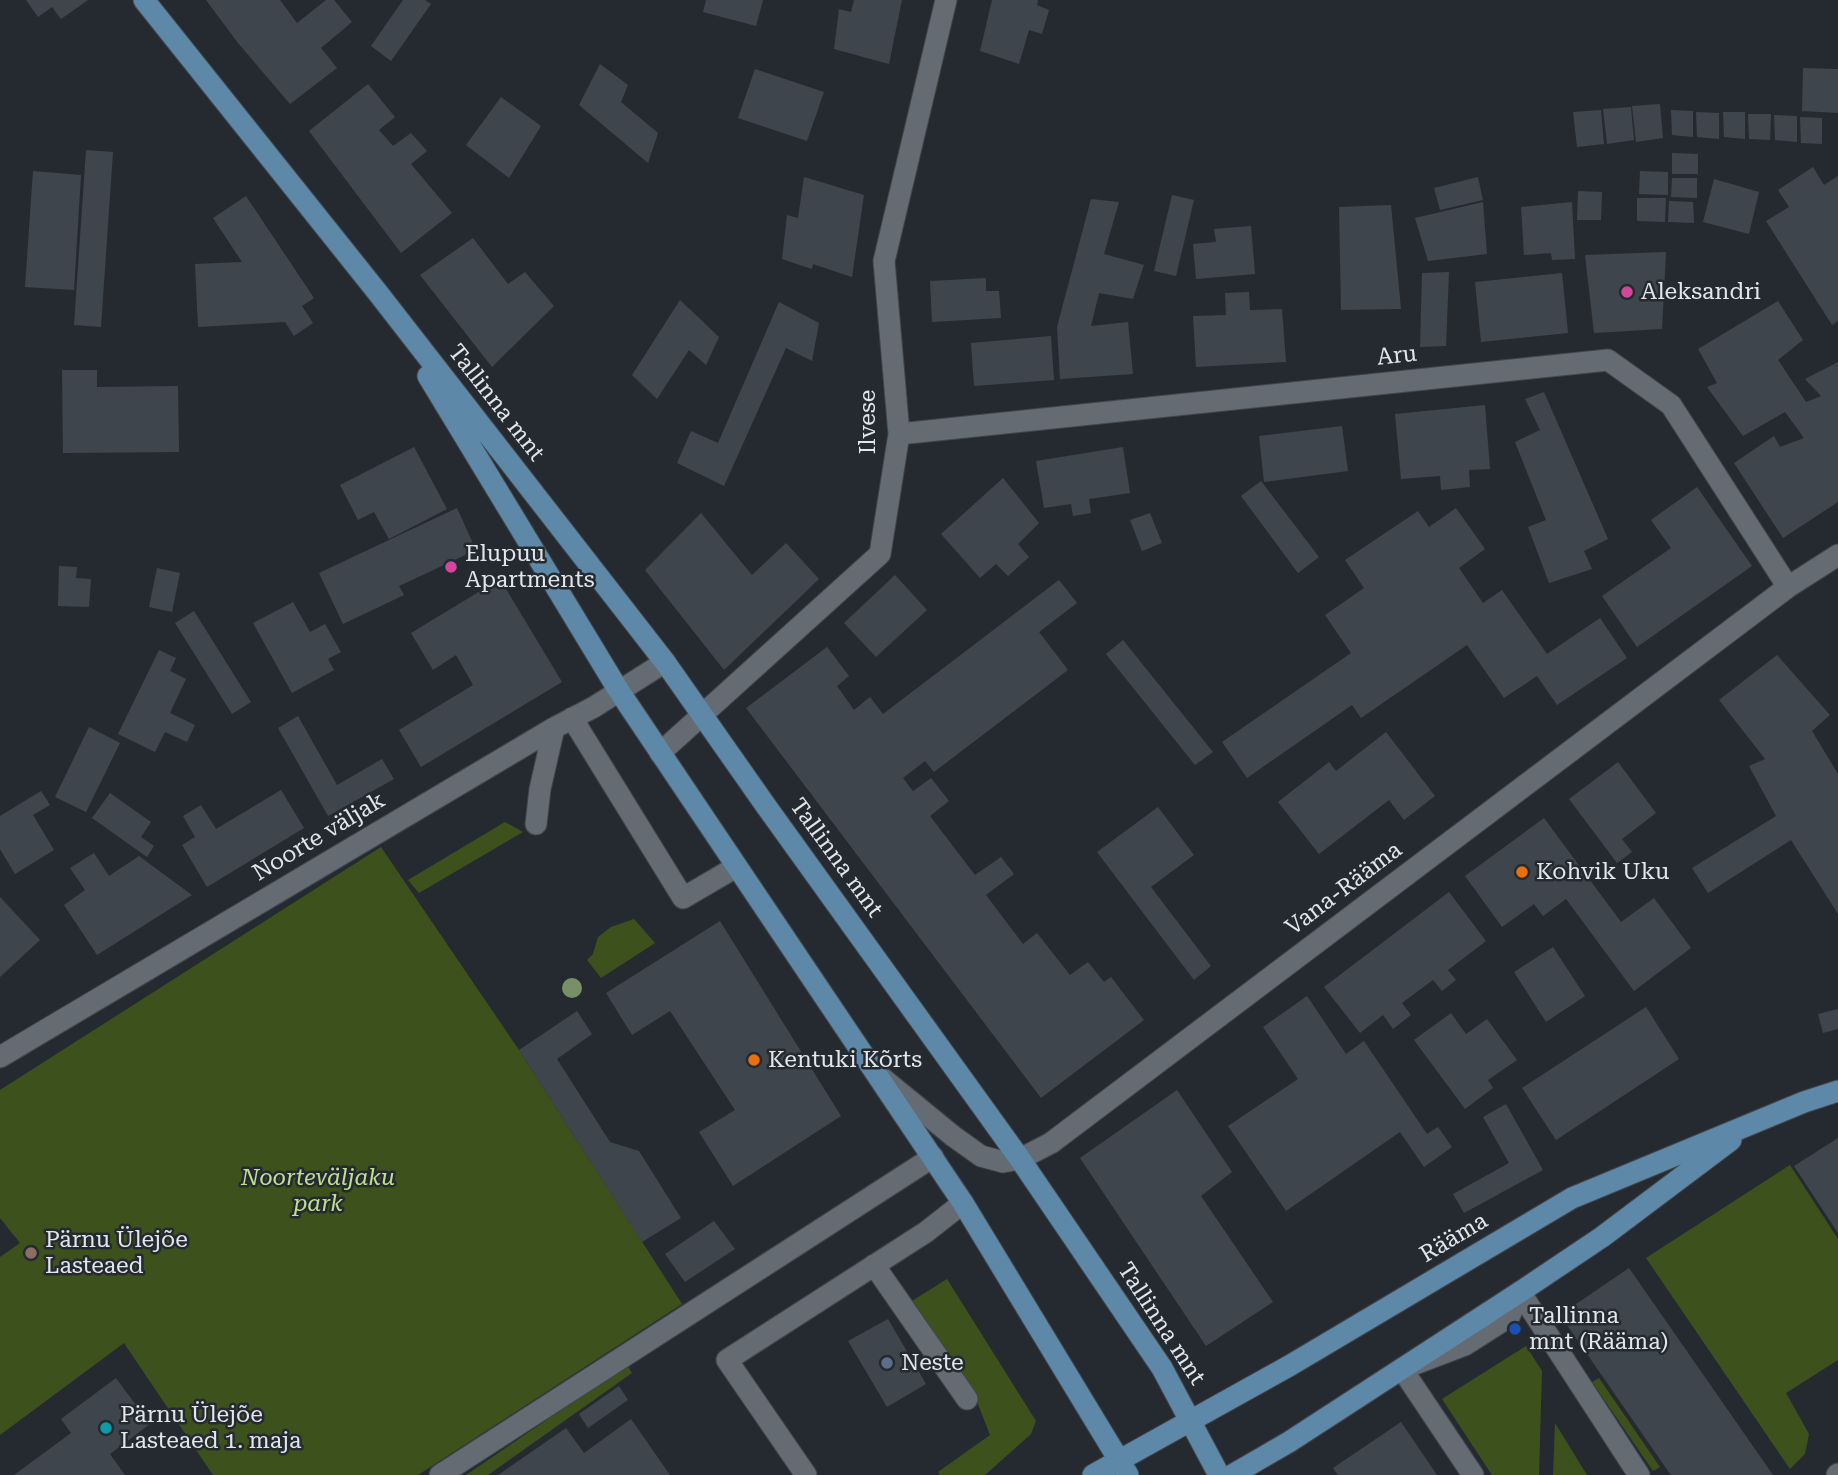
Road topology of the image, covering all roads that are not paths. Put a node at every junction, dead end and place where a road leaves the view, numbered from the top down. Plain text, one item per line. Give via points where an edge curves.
1 (144, 0) edge
2 (946, 0) edge
3 (378, 293) junction
4 (899, 434) junction
5 (1838, 555) edge
6 (1788, 587) junction
7 (665, 662) junction
8 (619, 691) junction
9 (702, 713) junction
10 (563, 723) junction
11 (660, 753) junction
12 (536, 824) dead end
13 (736, 867) junction
14 (5, 1047) edge
15 (875, 1072) junction
16 (1838, 1091) edge
17 (1755, 1122) junction
18 (933, 1157) junction
19 (1020, 1159) junction
20 (962, 1203) junction
21 (874, 1265) junction
22 (1520, 1293) junction
23 (1402, 1369) junction
24 (967, 1399) dead end
25 (1191, 1421) junction
26 (1123, 1467) edge
27 (440, 1475) edge
28 (806, 1475) edge
29 (1093, 1475) edge
30 (1219, 1475) edge
31 (1232, 1475) edge
32 (1473, 1475) edge
33 (1639, 1475) edge

1 - 3 main road, Tallinna mnt
2 - 4 street, Ilvese via 884,261
3 - 7 main road, Tallinna mnt
3 - 8 main road, Tallinna mnt
4 - 6 street, Aru via 1608,360 1671,405
4 - 9 street, Ilvese via 880,554
5 - 6 street, Vana-Rääma
6 - 19 street, Vana-Rääma via 1051,1143
7 - 8 street, Noorte väljak
7 - 9 main road, Tallinna mnt
8 - 10 street, Noorte väljak
8 - 11 main road, Tallinna mnt
9 - 11 street, Ilvese
9 - 19 main road, Tallinna mnt
10 - 12 street via 540,789
10 - 13 street via 683,898
10 - 14 street, Noorte väljak
11 - 13 main road, Tallinna mnt
13 - 15 main road, Tallinna mnt
15 - 18 main road, Tallinna mnt
15 - 19 street via 981,1156 1003,1162
16 - 17 main road, Rääma
17 - 22 main road, Rääma
17 - 25 main road, Rääma via 1572,1198
18 - 20 main road, Tallinna mnt
18 - 27 street
19 - 25 main road, Tallinna mnt via 1162,1368
20 - 21 street
20 - 26 main road, Tallinna mnt
21 - 24 street
21 - 28 street via 727,1360
22 - 23 main road, Rääma
22 - 33 street
23 - 31 main road, Rääma
23 - 32 street
25 - 26 main road, Rääma
25 - 30 main road, Tallinna mnt
26 - 29 main road, Rääma

